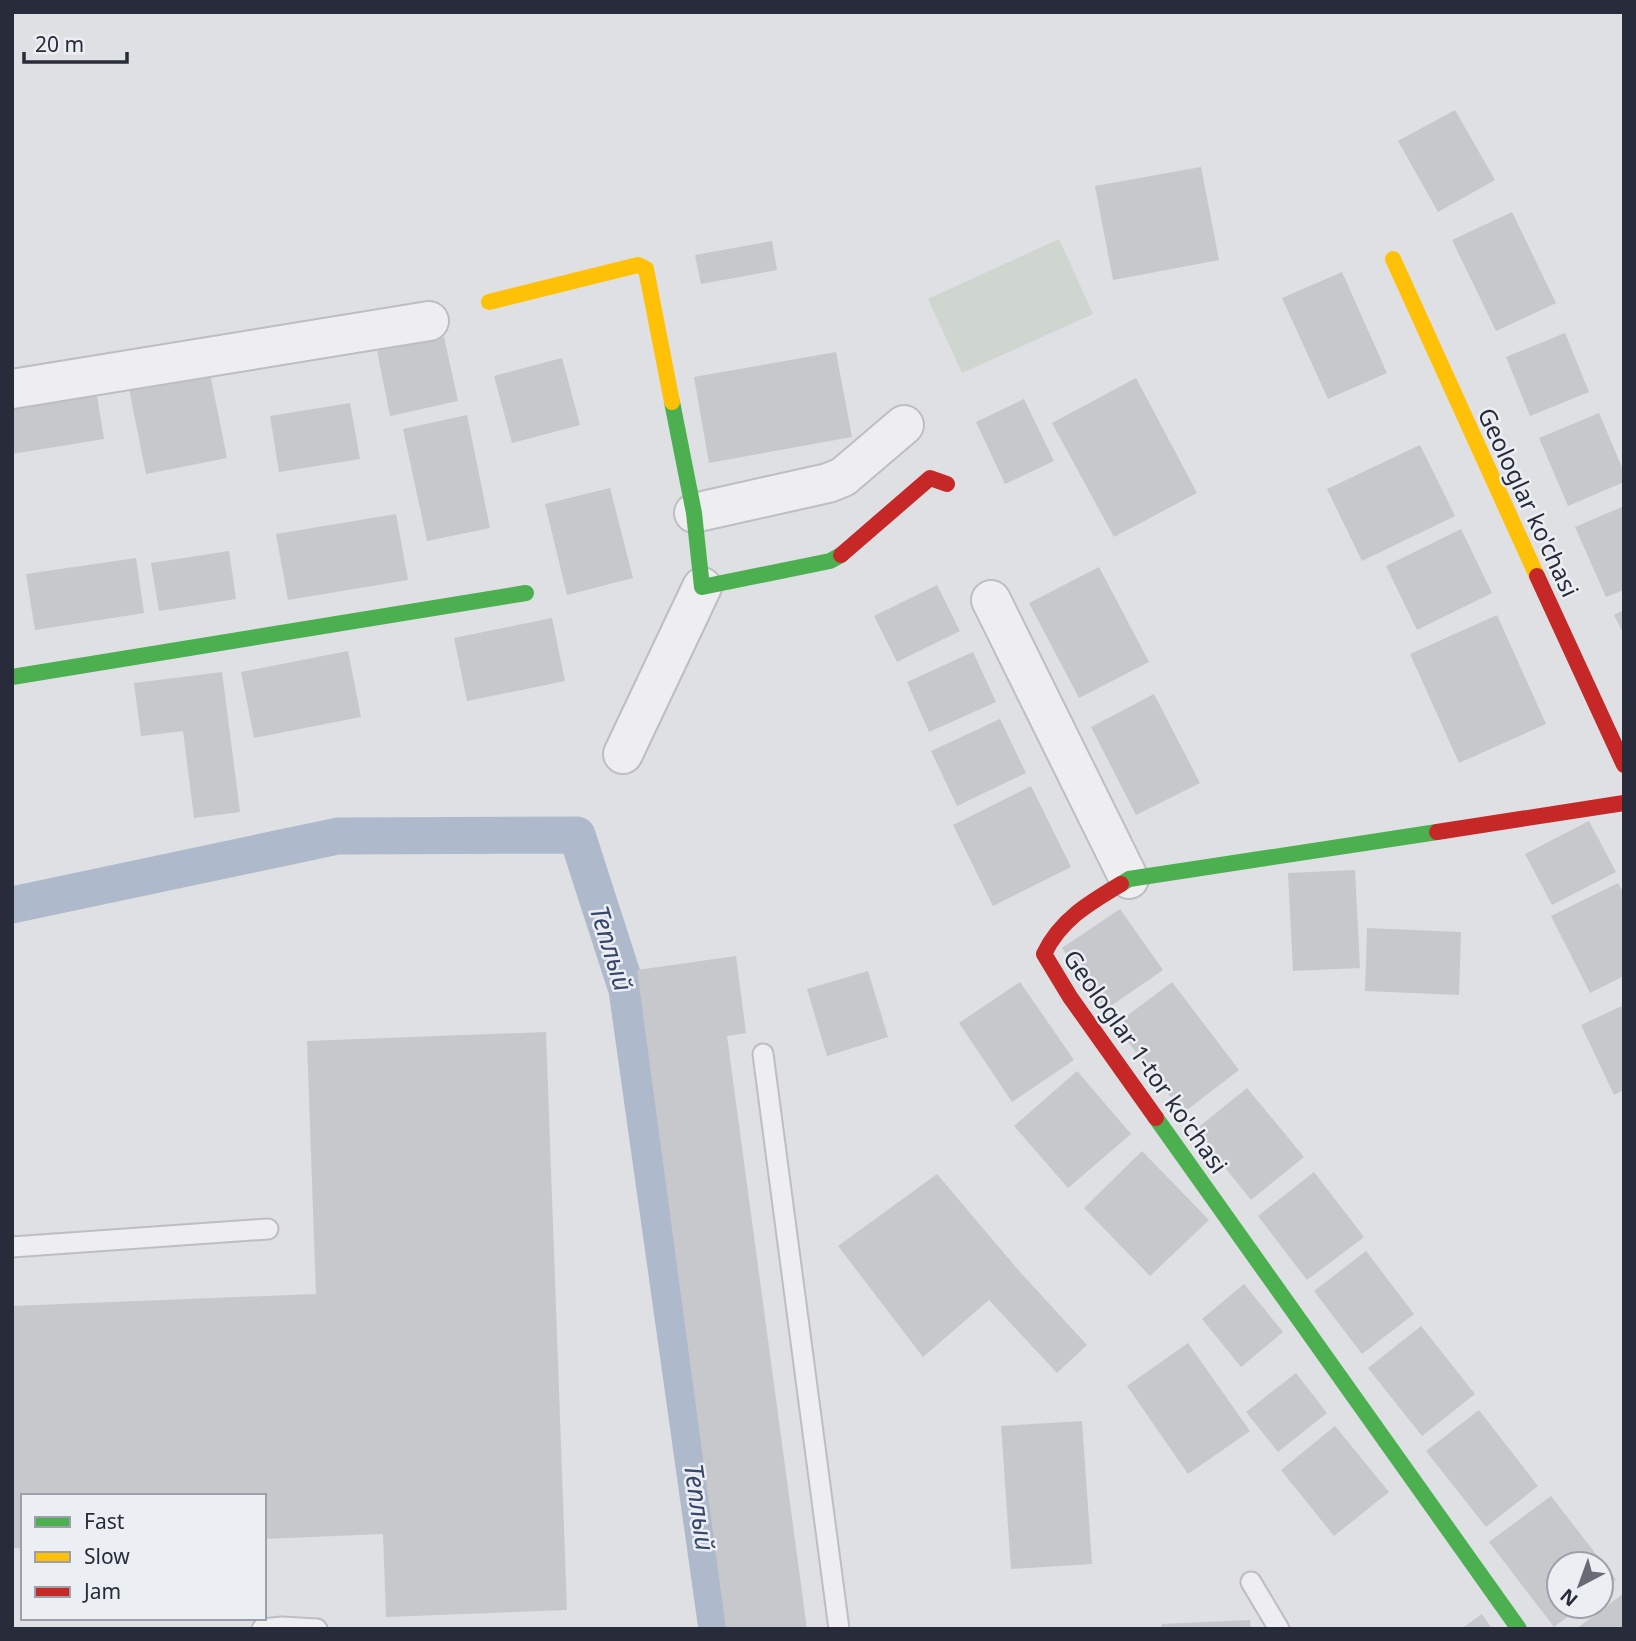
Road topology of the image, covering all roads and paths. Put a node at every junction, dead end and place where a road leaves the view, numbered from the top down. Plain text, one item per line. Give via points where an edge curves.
1 (1393, 259) dead end
2 (489, 302) dead end
3 (429, 321) dead end
4 (12, 388) edge
5 (904, 425) dead end
6 (947, 484) dead end
7 (694, 513) junction
8 (702, 587) junction
9 (526, 593) dead end
10 (990, 600) dead end
11 (12, 677) edge
12 (623, 754) dead end
13 (1624, 765) edge
14 (1624, 803) edge
15 (1129, 878) junction
16 (763, 1055) dead end
17 (268, 1229) dead end
18 (12, 1247) edge
19 (1251, 1582) dead end
20 (262, 1629) edge
21 (317, 1629) edge
22 (839, 1629) edge
23 (1279, 1629) edge
24 (1519, 1629) edge

1 - 13 street, Geologlar ko'chasi
2 - 7 street via 638,265 646,269
3 - 4 street
5 - 7 street via 835,480
6 - 8 street via 930,478 830,561
7 - 8 street
8 - 12 street
9 - 11 street
10 - 15 street
14 - 15 street, Geologlar 1-tor ko'chasi
15 - 24 street, Geologlar 1-tor ko'chasi via 1072,915 1050,938 1044,954
16 - 22 lane
17 - 18 lane
19 - 23 lane
20 - 21 lane

